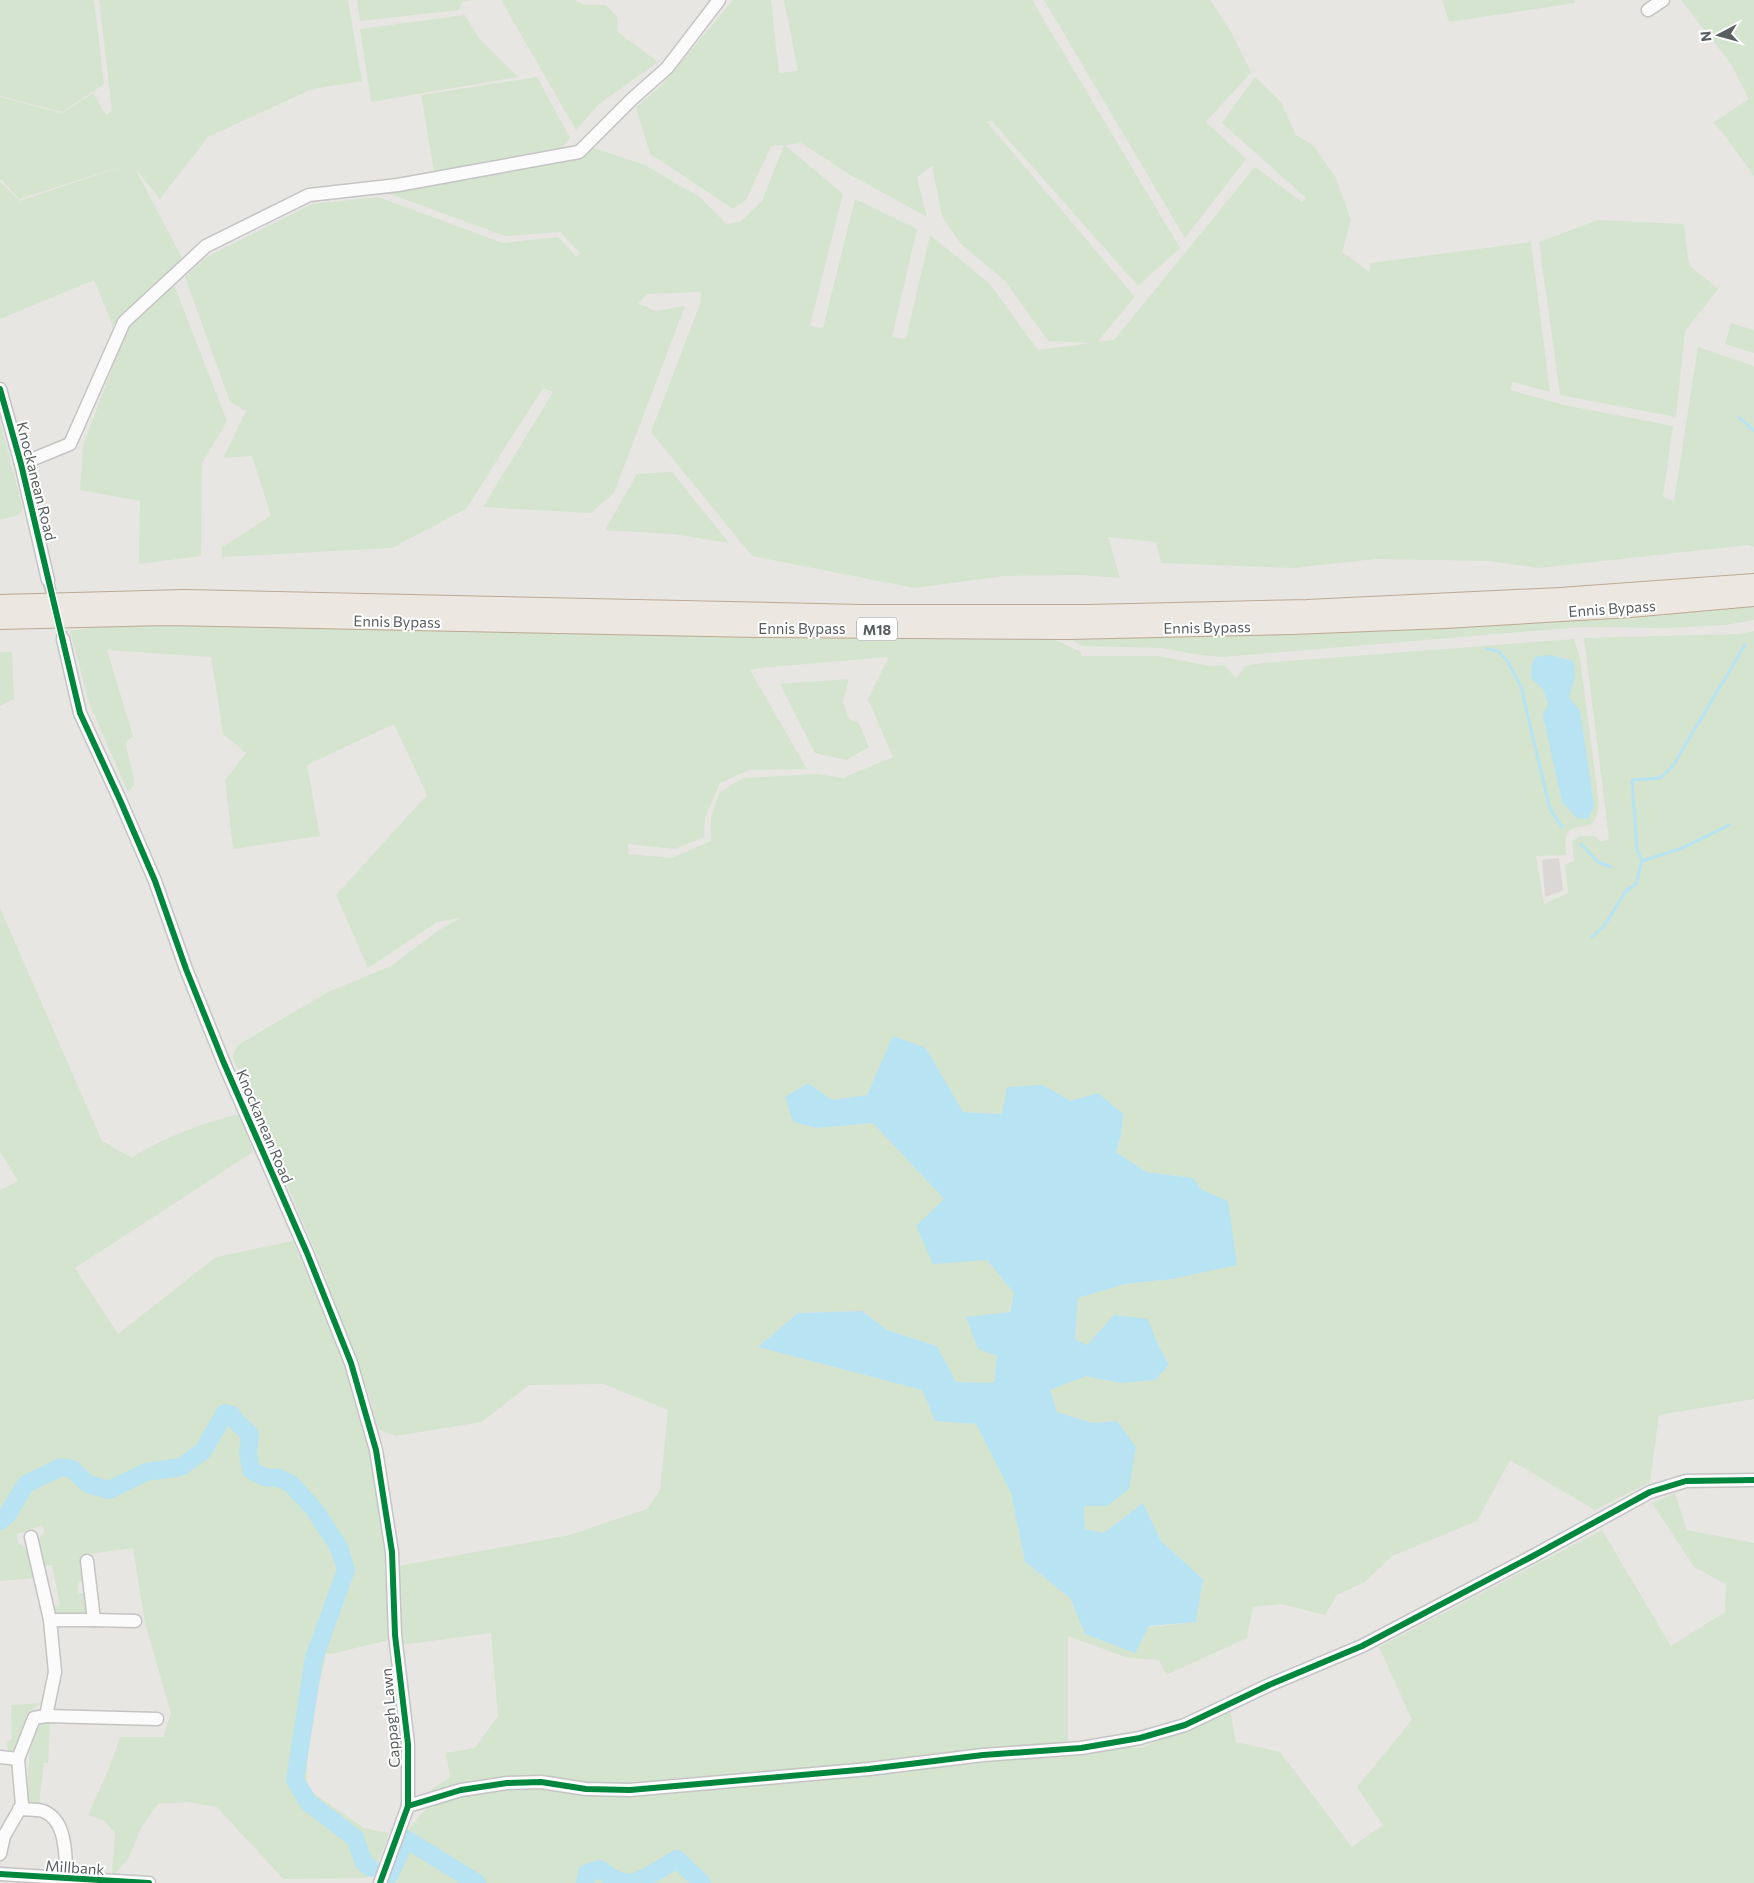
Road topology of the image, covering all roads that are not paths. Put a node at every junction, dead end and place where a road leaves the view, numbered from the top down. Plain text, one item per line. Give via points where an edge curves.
1 (719, 0) edge
2 (1663, 0) edge
3 (1648, 10) dead end
4 (0, 389) edge
5 (21, 464) junction
6 (48, 580) tunnel mouth
7 (1754, 582) edge
8 (1754, 597) edge
9 (0, 604) edge
10 (0, 620) edge
11 (63, 639) tunnel mouth
12 (1754, 1480) edge
13 (31, 1536) dead end
14 (87, 1561) dead end
15 (50, 1620) junction
16 (94, 1620) junction
17 (135, 1621) dead end
18 (394, 1635) joint
19 (46, 1716) junction
20 (156, 1719) dead end
21 (0, 1757) edge
22 (18, 1759) junction
23 (408, 1806) junction
24 (19, 1809) junction
25 (0, 1854) edge
26 (66, 1865) dead end
27 (0, 1874) edge
28 (107, 1882) edge
29 (149, 1883) edge
30 (380, 1883) edge

1 - 5 street via 667,68 579,152 398,185 309,196 206,246 124,322 70,444
2 - 3 street
4 - 5 street, Knockanean Road
5 - 6 street, Knockanean Road
7 - 9 highway, Ennis Bypass / M18 via 1560,597 1088,614 852,614 184,599
8 - 10 highway, Ennis Bypass / M18 via 1445,619 1067,630 758,628 166,616
11 - 18 street, Knockanean Road via 80,713 155,881 223,1061 351,1363 376,1450 392,1552
12 - 23 street via 1686,1481 1650,1492 1362,1646 1269,1685 1186,1725 1140,1738 1081,1748 630,1790 586,1789 541,1782 507,1783 461,1790
13 - 15 street
14 - 16 street
15 - 16 street
15 - 19 street via 55,1672
16 - 17 street
18 - 23 street, Cappagh Lawn via 408,1744
19 - 20 street
19 - 22 street via 34,1718
21 - 22 street
22 - 24 street via 22,1805
23 - 30 street, Cappagh Lawn
24 - 25 street via 4,1836
24 - 26 street via 40,1810 57,1821
27 - 28 street, Millbank
28 - 29 street, Millbank

